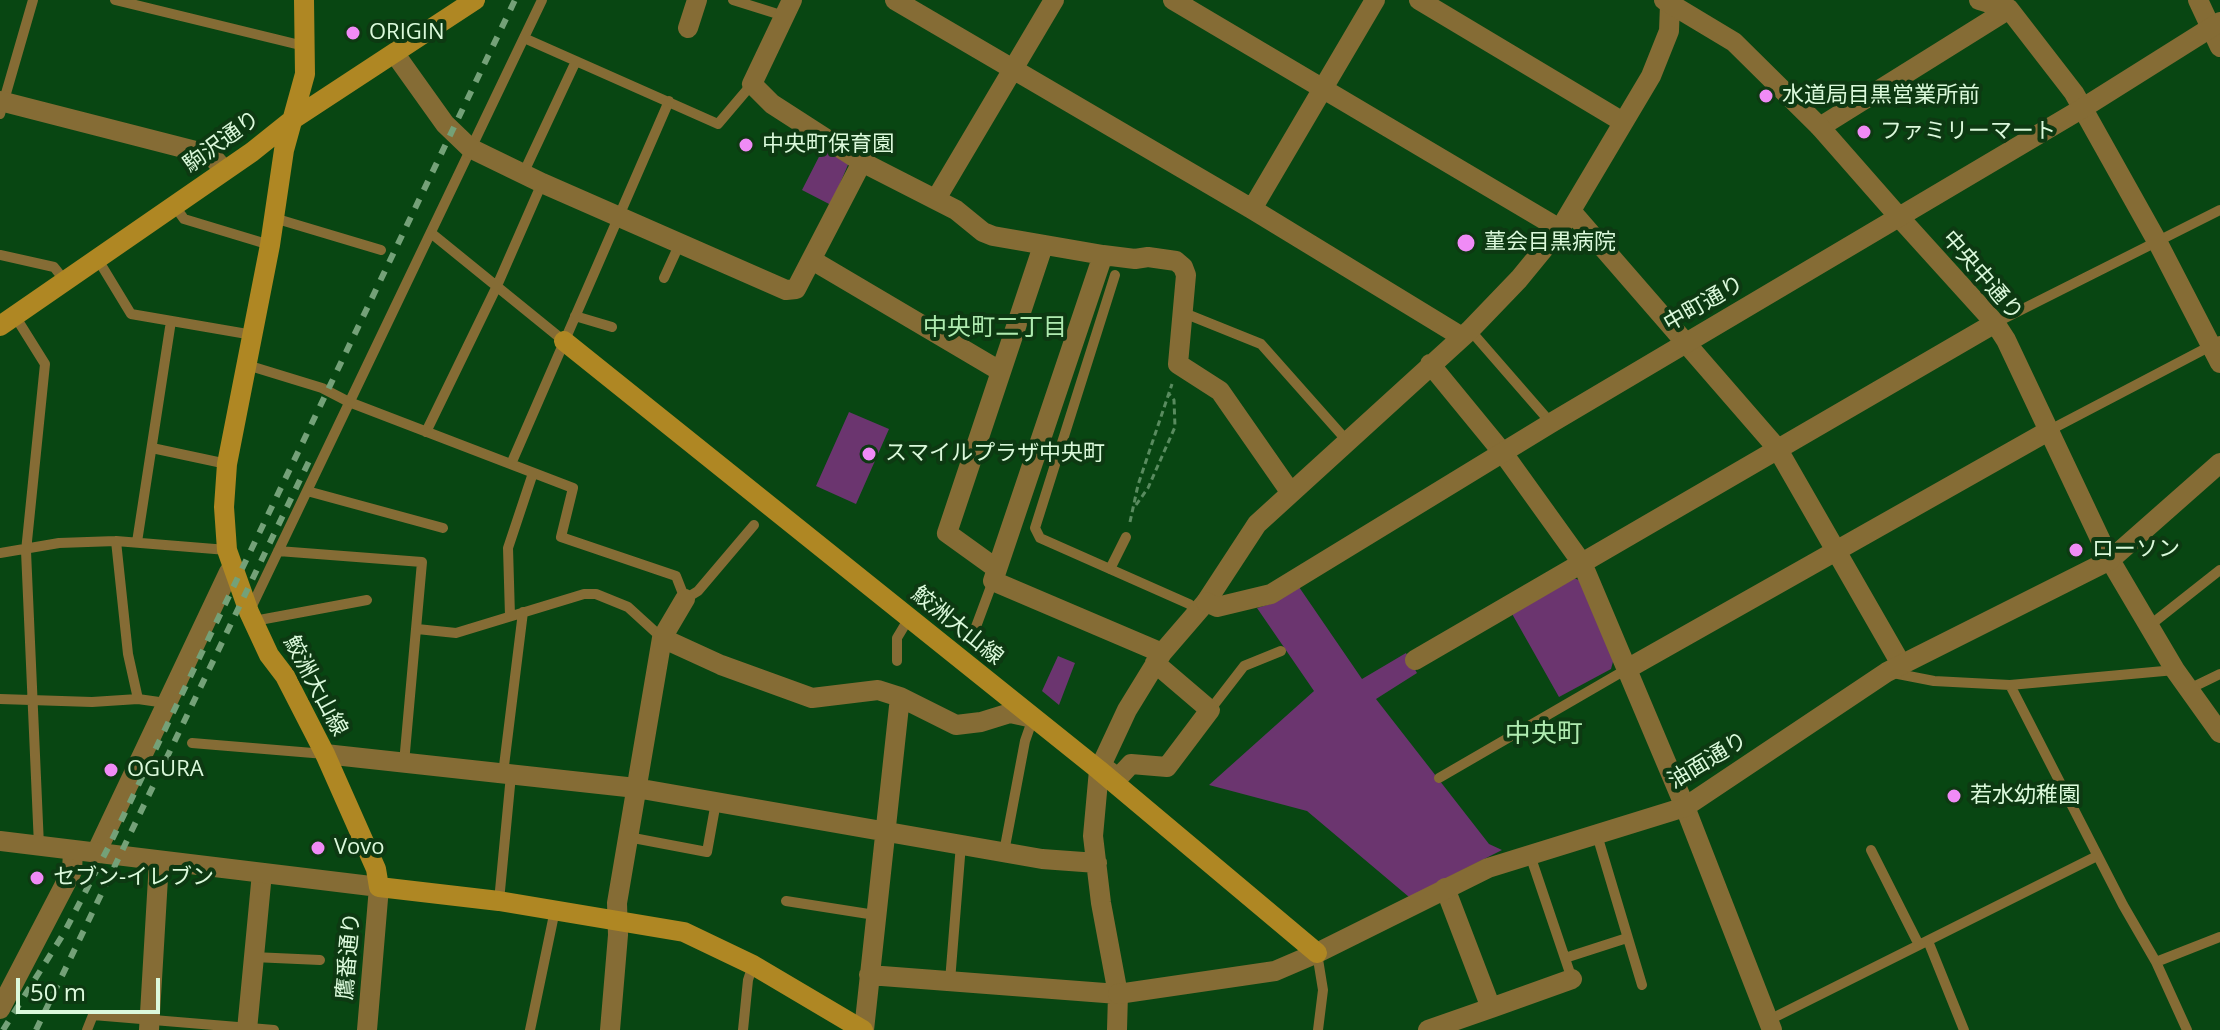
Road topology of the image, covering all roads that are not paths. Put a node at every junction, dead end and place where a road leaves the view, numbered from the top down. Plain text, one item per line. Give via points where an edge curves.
1 (33, 0) edge
2 (115, 0) edge
3 (304, 0) edge
4 (475, 0) edge
5 (542, 0) edge
6 (697, 0) edge
7 (733, 0) edge
8 (895, 0) edge
9 (1054, 0) edge
10 (1173, 0) edge
11 (1375, 0) edge
12 (1419, 0) edge
13 (1979, 0) edge
14 (2198, 0) edge
15 (1668, 1) edge
16 (2010, 4) edge
17 (788, 8) edge
18 (2215, 25) edge
19 (688, 28) dead end
20 (524, 38) junction
21 (304, 46) junction
22 (2220, 47) edge
23 (395, 54) junction
24 (576, 61) junction
25 (1013, 68) junction
26 (752, 84) junction
27 (1322, 89) junction
28 (669, 101) junction
29 (1, 106) edge
30 (2083, 108) junction
31 (292, 120) junction
32 (1623, 122) junction
33 (1820, 127) junction
34 (470, 148) junction
35 (862, 162) junction
36 (224, 170) junction
37 (523, 174) junction
38 (542, 183) junction
39 (936, 199) junction
40 (174, 205) junction
41 (1252, 209) junction
42 (2220, 210) edge
43 (1572, 212) junction
44 (618, 216) junction
45 (1899, 217) junction
46 (274, 218) junction
47 (1560, 229) junction
48 (431, 233) junction
49 (680, 243) junction
50 (2158, 243) junction
51 (270, 245) junction
52 (1043, 246) junction
53 (381, 250) dead end
54 (0, 255) edge
55 (1103, 255) junction
56 (97, 258) junction
57 (812, 260) junction
58 (1115, 275) dead end
59 (664, 278) dead end
60 (65, 281) junction
61 (496, 288) junction
62 (1184, 313) junction
63 (575, 316) junction
64 (8, 321) edge
65 (171, 321) junction
66 (1995, 323) junction
67 (612, 327) dead end
68 (1466, 333) junction
69 (253, 335) junction
70 (564, 341) junction
71 (1687, 342) junction
72 (2217, 350) edge
73 (1430, 364) junction
74 (247, 365) junction
75 (1000, 371) junction
76 (349, 402) junction
77 (1551, 423) junction
78 (2050, 430) junction
79 (426, 432) junction
80 (1348, 442) junction
81 (152, 448) junction
82 (1777, 448) junction
83 (1503, 453) junction
84 (2220, 463) edge
85 (227, 464) junction
86 (511, 464) junction
87 (533, 473) junction
88 (307, 491) junction
89 (1291, 493) junction
90 (754, 525) dead end
91 (443, 528) dead end
92 (1126, 537) road end
93 (116, 541) junction
94 (137, 542) junction
95 (26, 551) junction
96 (278, 551) junction
97 (1837, 551) junction
98 (0, 553) edge
99 (230, 560) junction
100 (2110, 560) junction
101 (1582, 563) junction
102 (1110, 569) junction
103 (2220, 570) edge
104 (995, 575) junction
105 (685, 599) junction
106 (367, 600) dead end
107 (1202, 606) junction
108 (523, 612) junction
109 (510, 616) junction
110 (252, 617) junction
111 (909, 618) junction
112 (2149, 626) junction
113 (417, 629) junction
114 (662, 638) junction
115 (968, 640) dead end
116 (1281, 651) dead end
117 (1158, 658) junction
118 (1415, 660) dead end
119 (897, 661) dead end
120 (1894, 668) junction
121 (1627, 669) junction
122 (2175, 670) junction
123 (2220, 674) edge
124 (2010, 685) junction
125 (2189, 689) junction
126 (900, 697) junction
127 (0, 699) edge
128 (138, 699) junction
129 (33, 701) junction
130 (166, 703) junction
131 (1210, 710) junction
132 (1033, 718) junction
133 (2220, 733) edge
134 (192, 743) dead end
135 (325, 754) junction
136 (404, 763) junction
137 (1100, 768) junction
138 (507, 774) junction
139 (1439, 778) dead end
140 (636, 788) junction
141 (716, 802) junction
142 (1685, 807) junction
143 (885, 830) junction
144 (1597, 835) junction
145 (628, 837) junction
146 (0, 841) edge
147 (961, 844) junction
148 (39, 846) junction
149 (1871, 850) dead end
150 (73, 851) junction
151 (1004, 852) junction
152 (96, 853) junction
153 (1530, 855) junction
154 (2097, 856) junction
155 (159, 861) junction
156 (1097, 863) junction
157 (262, 873) junction
158 (379, 887) junction
159 (1445, 888) junction
160 (499, 901) junction
161 (786, 901) dead end
162 (555, 910) junction
163 (875, 915) junction
164 (618, 920) junction
165 (2220, 937) edge
166 (1627, 938) junction
167 (1923, 943) junction
168 (1317, 953) junction
169 (253, 957) junction
170 (1565, 958) junction
171 (320, 960) dead end
172 (2156, 962) junction
173 (753, 965) junction
174 (869, 975) junction
175 (1572, 979) joint
176 (950, 981) junction
177 (1642, 985) dead end
178 (1118, 994) junction
179 (2, 1002) edge
180 (1491, 1008) junction
181 (149, 1024) edge
182 (1769, 1026) edge
183 (247, 1029) edge
184 (87, 1030) edge
185 (274, 1030) edge
186 (367, 1030) edge
187 (530, 1030) edge
188 (610, 1030) edge
189 (743, 1030) edge
190 (863, 1030) edge
191 (1117, 1030) edge
192 (1318, 1030) edge
193 (1428, 1030) edge
194 (1964, 1030) edge
195 (2187, 1030) edge

1 - 29 lane
2 - 21 lane
3 - 21 main road, 鮫洲大山線
4 - 23 main road, 駒沢通り
5 - 20 lane
6 - 19 street
7 - 17 lane
8 - 25 street
9 - 25 street
10 - 27 street
11 - 27 street
12 - 32 street
13 - 16 street
14 - 18 street
15 - 32 street via 1669,31 1651,76
15 - 33 street, 中央中通り via 1734,42
16 - 30 street
16 - 33 street
17 - 26 street
18 - 22 street
18 - 30 street, 中町通り
20 - 24 lane
20 - 34 lane
21 - 31 main road, 鮫洲大山線 via 305,74
23 - 31 main road, 駒沢通り
23 - 34 street via 445,124
24 - 28 lane
24 - 37 lane
25 - 39 street
25 - 41 street
26 - 28 lane via 718,124
26 - 35 street via 772,104
27 - 41 street
27 - 47 street
28 - 44 lane
29 - 36 street via 211,155
30 - 45 street, 中町通り
30 - 50 street
31 - 36 main road, 駒沢通り
31 - 46 main road, 鮫洲大山線
32 - 43 street
33 - 45 street, 中央中通り
34 - 37 street
34 - 48 lane
35 - 39 street
35 - 57 street
36 - 40 main road, 駒沢通り
37 - 38 street
38 - 44 street
38 - 61 lane
39 - 52 street via 993,236
40 - 51 lane via 184,219
40 - 56 main road, 駒沢通り
41 - 68 street
42 - 50 lane
43 - 47 street
43 - 71 street
44 - 49 street
44 - 63 lane
45 - 66 street, 中央中通り
45 - 71 street, 中町通り
46 - 51 main road, 鮫洲大山線
46 - 53 lane
47 - 68 street
48 - 61 lane
48 - 76 lane
49 - 57 street via 786,290 796,289
49 - 59 lane
50 - 66 lane
50 - 72 street
51 - 69 main road, 鮫洲大山線
52 - 55 street
52 - 75 street
54 - 60 lane via 54,267
55 - 62 street via 1176,261 1186,275
55 - 104 street
56 - 60 main road, 駒沢通り
56 - 65 lane via 131,314
57 - 75 street
58 - 102 lane via 1035,528 1040,538
60 - 64 main road, 駒沢通り
61 - 70 lane
61 - 79 lane
62 - 80 lane via 1261,344
62 - 89 street via 1178,364 1220,391
63 - 67 lane
63 - 70 lane
64 - 95 lane via 45,364
65 - 69 lane
65 - 81 lane
66 - 78 street, 中央中通り
66 - 82 street
68 - 73 street
68 - 77 lane
69 - 74 main road, 鮫洲大山線
70 - 86 lane
70 - 111 main road, 鮫洲大山線
71 - 77 street, 中町通り
71 - 82 street
72 - 78 lane
73 - 80 street
73 - 83 street
74 - 76 lane
74 - 85 main road, 鮫洲大山線
75 - 104 street via 947,533
76 - 79 lane
76 - 88 lane
77 - 83 street, 中町通り
78 - 97 street
78 - 100 street, 中央中通り
79 - 86 lane
80 - 89 street
81 - 85 lane
81 - 94 lane
82 - 97 street
82 - 101 street
83 - 101 street
83 - 107 street, 中町通り via 1271,594
84 - 100 street, 油面通り
85 - 99 main road, 鮫洲大山線 via 224,507
86 - 87 lane
87 - 105 lane via 573,488 561,537 676,576
87 - 109 lane via 508,548
88 - 91 lane
88 - 96 lane
89 - 107 street via 1257,524
90 - 105 lane via 698,591
92 - 102 lane
93 - 94 lane
93 - 95 lane via 59,543
93 - 128 lane
94 - 99 lane
95 - 98 lane
95 - 129 lane
96 - 110 lane
96 - 113 lane via 422,562
97 - 120 street
97 - 121 street
99 - 110 main road, 鮫洲大山線
99 - 130 street
100 - 112 street, 中央中通り
100 - 120 street, 油面通り
101 - 118 street
101 - 121 street
102 - 107 lane
103 - 112 lane
104 - 115 lane
104 - 117 street
105 - 114 street
106 - 110 lane
107 - 117 street
108 - 109 lane
108 - 114 lane via 596,594 628,607
108 - 138 lane
109 - 113 lane via 456,633
110 - 135 main road, 鮫洲大山線
111 - 119 lane via 897,638
111 - 132 main road, 鮫洲大山線
112 - 122 street, 中央中通り
113 - 136 lane
114 - 126 street via 812,698 878,690
114 - 140 street
116 - 131 lane via 1244,666
117 - 131 street
117 - 137 street
120 - 124 lane via 1934,681
120 - 142 street, 油面通り
121 - 139 lane
121 - 142 street
122 - 124 lane
122 - 125 street, 中央中通り
123 - 125 lane
124 - 154 lane
125 - 133 street, 中央中通り
126 - 132 street via 956,725 1010,713
126 - 143 street
127 - 129 lane
128 - 129 lane
128 - 130 lane
129 - 148 lane
130 - 152 street
131 - 137 street via 1167,767 1131,764 1118,778
132 - 137 main road, 鮫洲大山線
132 - 151 lane
134 - 135 lane
135 - 136 street
135 - 158 main road, 鮫洲大山線
136 - 138 street
137 - 156 street via 1093,836
137 - 168 main road, 鮫洲大山線
138 - 140 street
138 - 160 lane
140 - 141 street
140 - 145 street
141 - 143 street
141 - 145 lane via 707,852
142 - 144 street, 油面通り
142 - 182 street
143 - 147 street
143 - 163 street
144 - 153 street, 油面通り
144 - 166 lane
145 - 164 street
146 - 148 street
147 - 151 street
147 - 176 lane
148 - 150 street
149 - 167 lane
150 - 152 street
150 - 179 street via 72,871
151 - 156 street
152 - 155 street
153 - 159 street, 油面通り
153 - 170 lane
154 - 167 lane
154 - 172 lane
155 - 157 street
155 - 181 street
156 - 178 street
157 - 158 street
157 - 169 street
158 - 160 main road
158 - 186 street, 鷹番通り
159 - 168 street, 油面通り
159 - 180 street
160 - 162 main road
161 - 163 lane
162 - 164 main road
162 - 187 lane
163 - 174 street
164 - 173 main road via 684,932
164 - 188 street
165 - 172 lane
166 - 170 lane
166 - 177 lane
167 - 182 lane
167 - 194 lane
168 - 178 street, 油面通り via 1275,971
168 - 192 lane via 1323,990
169 - 171 lane
169 - 183 street
170 - 175 lane
172 - 195 lane
173 - 189 lane
173 - 190 main road
174 - 176 street, 油面通り
174 - 190 street
175 - 180 street
176 - 178 street, 油面通り
178 - 191 street
180 - 193 street
181 - 183 lane
181 - 184 lane via 93,1015
183 - 185 lane

